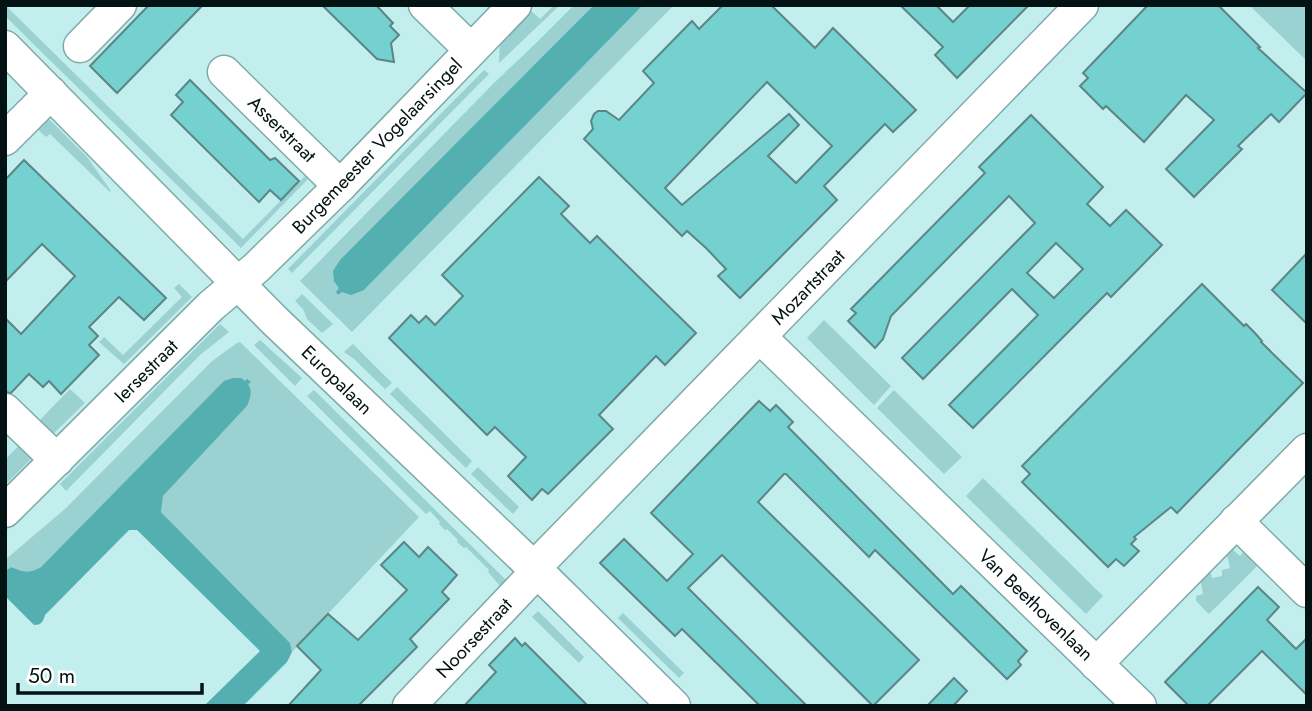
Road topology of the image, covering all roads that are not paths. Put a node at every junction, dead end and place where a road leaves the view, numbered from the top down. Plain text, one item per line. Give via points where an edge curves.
1 (120, 5) edge
2 (425, 5) edge
3 (515, 5) edge
4 (1082, 5) edge
5 (80, 46) dead end
6 (5, 47) edge
7 (471, 50) junction
8 (224, 72) dead end
9 (51, 93) junction
10 (5, 139) edge
11 (340, 186) junction
12 (238, 284) junction
13 (760, 337) junction
14 (5, 410) edge
15 (1307, 450) edge
16 (57, 460) junction
17 (5, 511) edge
18 (1236, 522) junction
19 (534, 568) junction
20 (1307, 591) edge
21 (1096, 664) junction
22 (409, 706) edge
23 (674, 706) edge
24 (1140, 706) edge

1 - 5 street
2 - 7 street
3 - 7 street, Burgemeester Vogelaarsingel
4 - 13 street, Mozartstraat
6 - 9 street, Europalaan
7 - 11 street, Burgemeester Vogelaarsingel
8 - 11 street, Asserstraat
9 - 10 street
9 - 12 street, Europalaan
11 - 12 street, Burgemeester Vogelaarsingel
12 - 16 street, Iersestraat
12 - 19 street, Europalaan
13 - 19 street, Mozartstraat
13 - 21 street, Van Beethovenlaan
14 - 16 street
15 - 18 street, Van Beethovenlaan
16 - 17 street, Iersestraat
18 - 20 street
18 - 21 street, Van Beethovenlaan
19 - 22 street, Noorsestraat via 528,581
19 - 23 street, Europalaan
21 - 24 street

